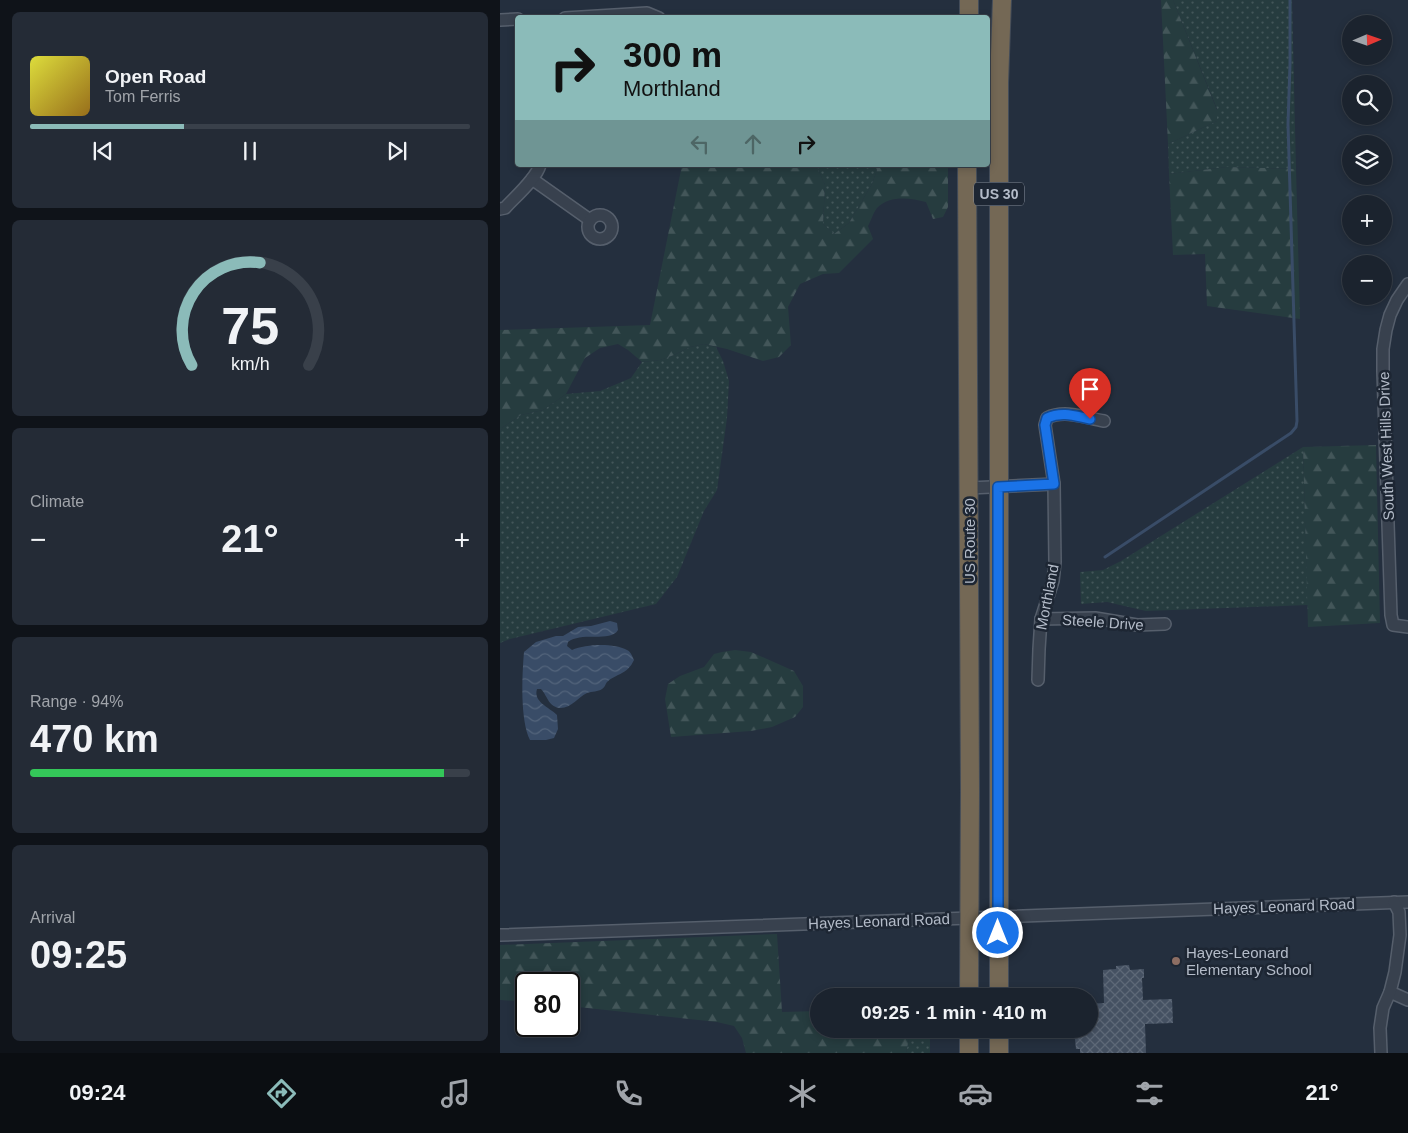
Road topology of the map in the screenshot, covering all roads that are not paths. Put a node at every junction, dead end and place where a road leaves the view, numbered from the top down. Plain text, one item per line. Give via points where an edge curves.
1 (969, 0) edge
2 (1002, 0) edge
3 (615, 15) edge
4 (652, 15) edge
5 (968, 15) edge
6 (515, 19) edge
7 (500, 20) edge
8 (993, 83) edge
9 (540, 167) edge
10 (967, 167) edge
11 (532, 179) junction
12 (500, 209) edge
13 (590, 220) dead end
14 (1408, 284) edge
15 (1104, 421) dead end
16 (1054, 484) junction
17 (998, 487) junction
18 (969, 488) junction
19 (1041, 619) junction
20 (1166, 624) dead end
21 (1408, 627) edge
22 (1038, 680) dead end
23 (1394, 902) junction
24 (1408, 902) edge
25 (998, 916) junction
26 (970, 917) junction
27 (500, 934) edge
28 (969, 988) edge
29 (998, 988) edge
30 (1390, 992) junction
31 (1408, 1000) edge
32 (969, 1038) edge
33 (999, 1038) edge
34 (969, 1053) edge
35 (999, 1053) edge
36 (1381, 1053) edge

1 - 5 highway
2 - 8 highway, US 30
3 - 4 street
6 - 7 street
8 - 17 highway, US 30
9 - 11 street
10 - 18 highway, US Route 30 / US 30
11 - 12 street via 505,208
11 - 13 street
14 - 21 street, South West Hills Drive via 1390,315 1382,371 1391,615 1393,625
15 - 16 street, Morthland via 1063,413 1047,418 1045,425
16 - 17 street
16 - 19 street, Morthland via 1055,562 1053,581
17 - 18 street
17 - 25 highway, US 30
18 - 26 highway, US Route 30 / US 30
19 - 20 street, Steele Drive via 1095,618 1137,625
19 - 22 street, Morthland
23 - 24 street, Hayes Leonard Road
23 - 25 street, Hayes Leonard Road
23 - 30 street via 1399,912 1400,935
25 - 26 street, Hayes Leonard Road
25 - 29 highway, US 30
26 - 27 street, Hayes Leonard Road
26 - 28 highway, US 30
30 - 31 street
30 - 36 street via 1380,1028
32 - 34 highway
33 - 35 highway

